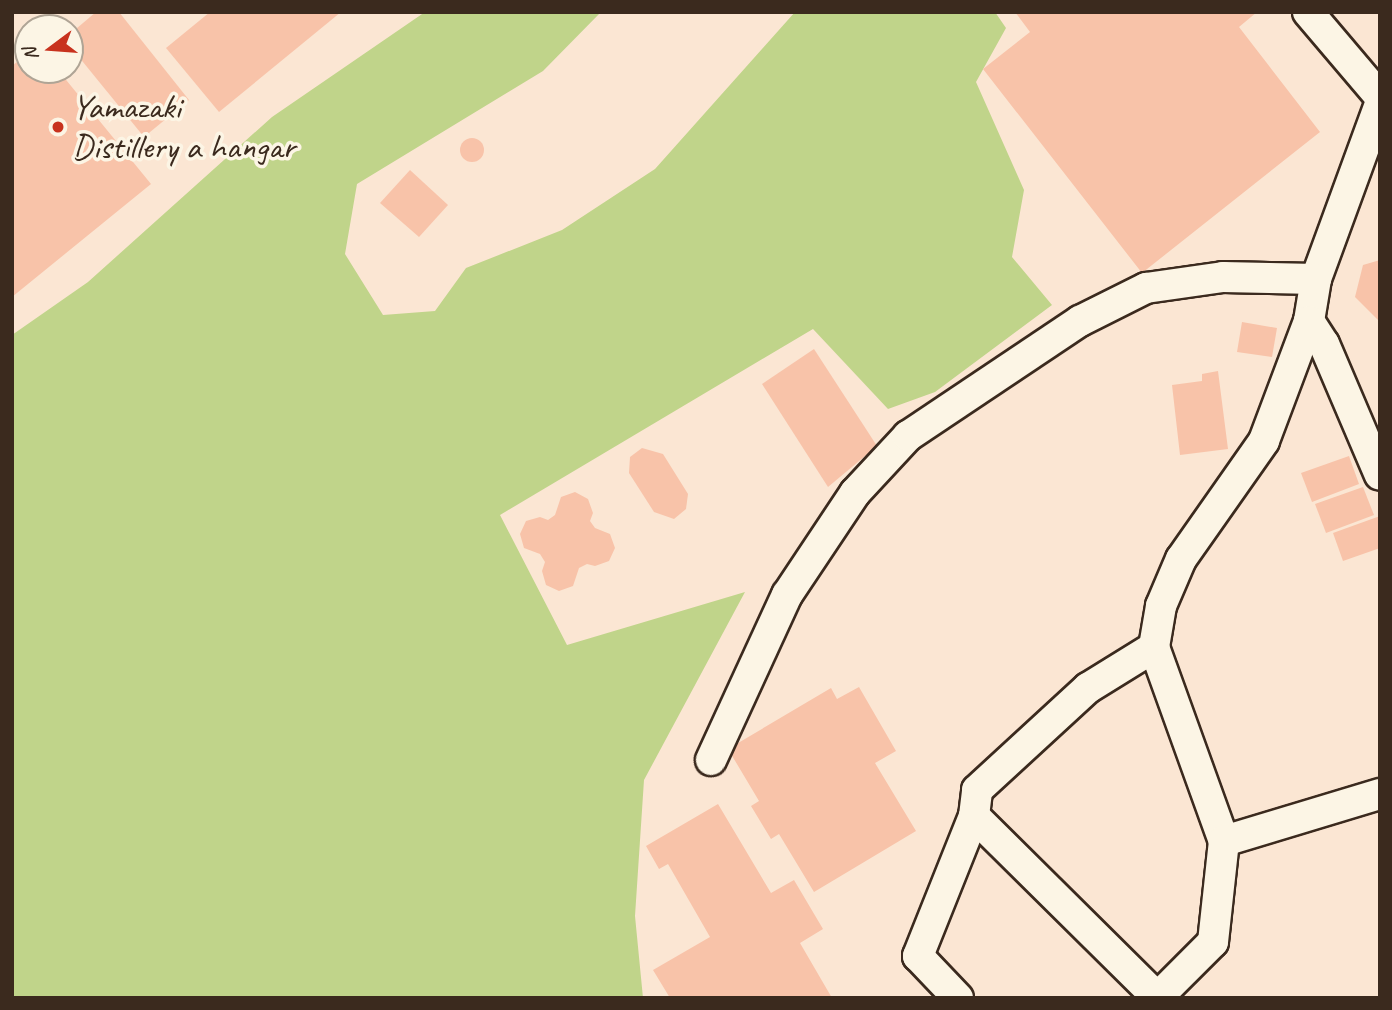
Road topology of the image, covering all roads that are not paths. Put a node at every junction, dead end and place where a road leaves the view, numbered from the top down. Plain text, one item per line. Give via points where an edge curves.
1 (1308, 12) edge
2 (1380, 97) edge
3 (1380, 104) edge
4 (1316, 279) junction
5 (1309, 321) junction
6 (1380, 475) edge
7 (1154, 647) junction
8 (711, 760) dead end
9 (1380, 794) edge
10 (974, 816) junction
11 (1224, 841) junction
12 (1157, 997) edge
13 (958, 998) edge

1 - 2 street
3 - 4 street
4 - 5 street
4 - 8 street via 1269,275 1183,280 1126,295 908,436 855,493 786,595
5 - 6 street via 1324,344
5 - 7 street via 1264,441 1181,559 1161,606
7 - 10 street via 1088,688 977,790
7 - 11 street
9 - 11 street
10 - 12 street
10 - 13 street via 918,956
11 - 12 street via 1213,942

